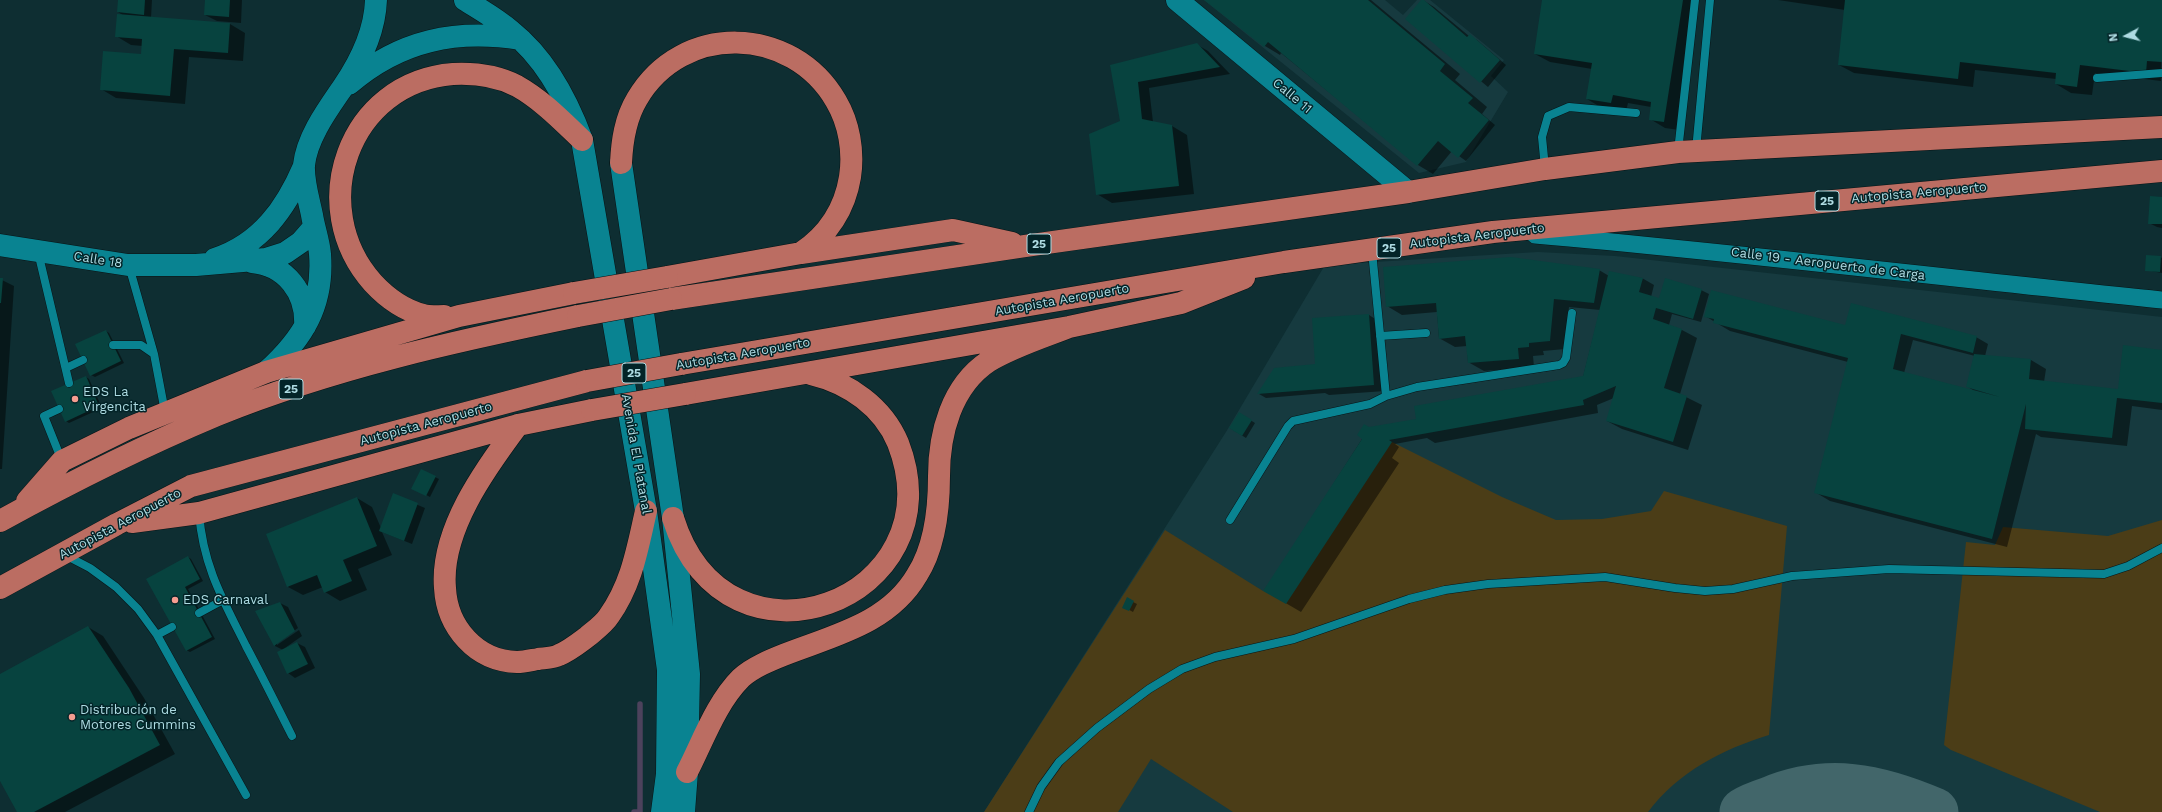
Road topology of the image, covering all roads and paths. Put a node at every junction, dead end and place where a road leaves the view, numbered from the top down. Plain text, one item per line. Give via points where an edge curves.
1 (376, 0) edge
2 (465, 0) edge
3 (1177, 0) edge
4 (1695, 0) edge
5 (1710, 0) edge
6 (521, 39) junction
7 (2162, 73) edge
8 (2097, 78) dead end
9 (338, 94) junction
10 (1636, 113) dead end
11 (2162, 127) edge
12 (582, 140) junction
13 (1687, 151) junction
14 (621, 163) joint
15 (304, 165) junction
16 (1545, 169) junction
17 (2162, 170) edge
18 (1408, 192) junction
19 (314, 227) junction
20 (1493, 232) junction
21 (0, 245) edge
22 (1025, 246) junction
23 (38, 251) junction
24 (1372, 251) junction
25 (801, 253) junction
26 (247, 261) junction
27 (1284, 262) junction
28 (128, 265) junction
29 (196, 265) junction
30 (2162, 300) edge
31 (1572, 312) dead end
32 (459, 316) junction
33 (1069, 327) junction
34 (304, 330) junction
35 (1426, 333) dead end
36 (1380, 336) junction
37 (113, 345) dead end
38 (154, 354) junction
39 (83, 360) dead end
40 (66, 368) junction
41 (266, 372) junction
42 (794, 375) junction
43 (69, 383) dead end
44 (1386, 396) junction
45 (60, 409) dead end
46 (164, 412) junction
47 (518, 425) junction
48 (62, 461) junction
49 (20, 510) junction
50 (646, 511) junction
51 (199, 513) junction
52 (673, 518) junction
53 (1230, 520) dead end
54 (0, 521) edge
55 (116, 524) junction
56 (2162, 548) edge
57 (63, 554) junction
58 (0, 588) edge
59 (223, 600) junction
60 (199, 613) dead end
61 (172, 627) dead end
62 (156, 635) junction
63 (292, 736) dead end
64 (687, 772) junction
65 (246, 795) dead end
66 (662, 812) edge
67 (684, 812) edge
68 (1029, 812) edge

1 - 9 main road via 370,32 359,60
2 - 6 main road, Avenida El Platanal
3 - 18 main road, Calle 11
4 - 13 lane
5 - 13 lane
6 - 9 main road via 480,34 441,38 400,51 363,72
6 - 12 main road, Avenida El Platanal via 547,70 564,96
7 - 8 lane
9 - 15 main road via 313,137
10 - 16 lane via 1569,107 1548,116 1542,137
11 - 13 highway, 25
12 - 32 highway via 546,106 516,85 487,76 462,73 438,76 409,85 379,106 363,125 348,152 339,187 342,224 355,258 377,288 407,309 424,316
12 - 50 main road, Avenida El Platanal
13 - 16 highway, 25
14 - 25 highway via 624,130 637,99 670,63 700,48 716,44 749,43 780,51 809,68 831,92 846,122 850,144 851,171 843,204 826,232
14 - 52 main road, Avenida El Platanal
15 - 19 main road
15 - 29 main road, Calle 18 via 292,193 269,224 252,240 226,256
16 - 18 highway, 25
17 - 20 highway, Autopista Aeropuerto / 25
18 - 22 highway, 25
19 - 26 main road, Calle 18 via 301,242 285,253
19 - 34 main road via 320,253 320,280 315,306
20 - 24 highway, Autopista Aeropuerto / 25
20 - 30 street, Calle 19 - Aeropuerto de Carga via 1694,249 1978,282
21 - 23 main road, Calle 18
22 - 25 highway via 953,230
22 - 49 highway, 25, bridge via 671,299 465,339 359,367 218,415 140,449
23 - 28 main road, Calle 18
23 - 40 lane
24 - 27 highway, Autopista Aeropuerto / 25
24 - 36 lane
25 - 32 highway, bridge
26 - 29 main road, Calle 18
26 - 34 main road via 272,266 292,282 304,304
27 - 33 highway via 1181,303
27 - 55 highway, Autopista Aeropuerto / 25, bridge via 587,381 190,486
28 - 29 main road, Calle 18
28 - 38 lane
31 - 44 lane via 1566,358 1563,363 1418,386
32 - 41 highway
33 - 42 highway
33 - 64 highway via 989,362 960,388 949,412 939,453 939,506 930,543 918,575 897,603 867,623 765,663 743,677 729,692 716,713
34 - 41 main road via 287,353
35 - 36 lane
36 - 44 lane
37 - 38 lane via 141,345
38 - 46 lane
39 - 40 lane
40 - 43 lane
41 - 46 highway
42 - 47 highway, bridge
42 - 52 highway via 812,374 846,386 875,409 896,439 907,474 906,510 896,545 874,575 845,597 811,609 781,610 757,607 724,591 709,580 686,552
44 - 53 lane via 1370,404 1293,421
45 - 48 lane via 44,416
46 - 48 highway
47 - 50 highway via 470,494 446,562 444,587 448,610 458,631 475,648 495,659 518,662 559,655 577,645 608,618 623,593 632,572
47 - 51 highway
48 - 49 highway
49 - 54 highway, 25
50 - 66 main road, Avenida El Platanal via 668,670 667,774
51 - 55 highway
51 - 59 lane via 201,538 209,570
52 - 64 main road, Avenida El Platanal via 689,674
55 - 57 highway, Autopista Aeropuerto / 25
56 - 68 lane via 2128,566 2104,574 1889,569 1792,576 1733,588 1705,590 1605,577 1488,584 1445,590 1409,599 1294,639 1215,657 1182,669 1149,689 1059,762 1040,787
57 - 58 highway, Autopista Aeropuerto / 25
57 - 62 lane via 90,568 116,587 138,609
59 - 60 lane
59 - 63 lane
61 - 62 lane
62 - 65 lane
64 - 67 main road, Avenida El Platanal

